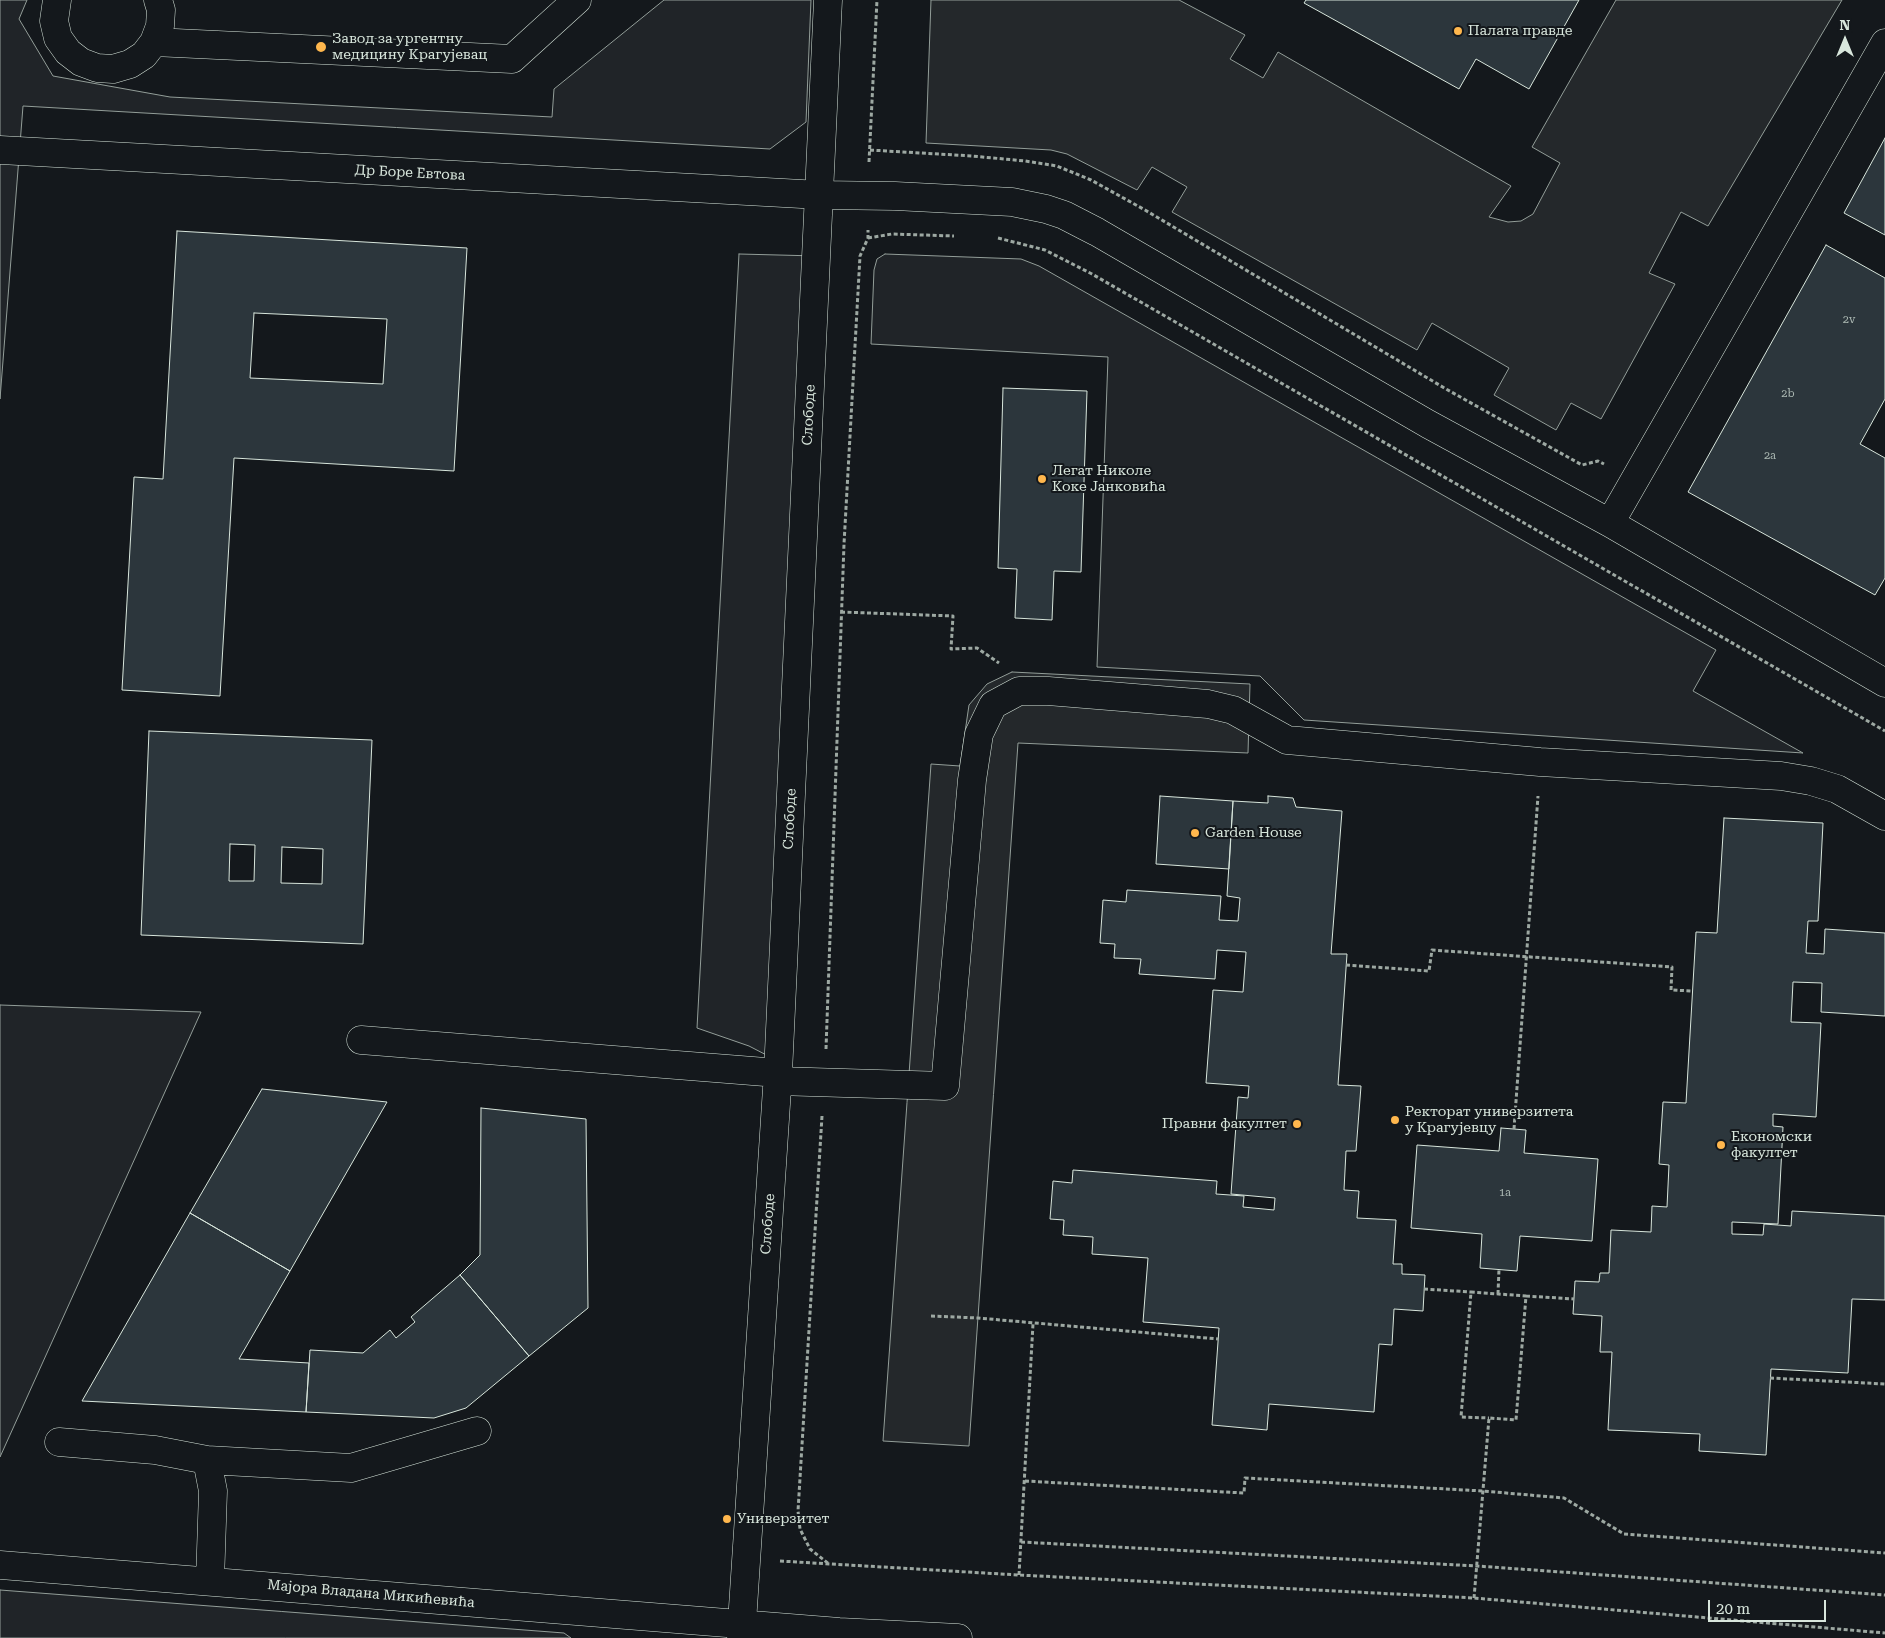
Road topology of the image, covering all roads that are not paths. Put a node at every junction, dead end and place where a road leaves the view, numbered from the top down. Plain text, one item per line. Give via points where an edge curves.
1 (57, 0) edge
2 (158, 0) edge
3 (578, 0) edge
4 (828, 0) edge
5 (154, 42) junction
6 (1885, 43) edge
7 (0, 150) edge
8 (820, 195) junction
9 (1610, 523) junction
10 (1885, 683) edge
11 (1885, 816) edge
12 (361, 1040) dead end
13 (778, 1077) junction
14 (477, 1431) dead end
15 (59, 1442) dead end
16 (207, 1460) junction
17 (0, 1565) edge
18 (210, 1581) junction
19 (741, 1631) edge
20 (958, 1638) edge

1 - 5 street via 54,21 58,38 81,62 97,68 114,69 144,55
2 - 5 street via 160,26
3 - 5 street via 512,59
4 - 8 street, Слободе
6 - 9 street
7 - 8 street, Др Боре Евтова
8 - 9 street, Др Боре Евтова via 1012,202 1064,215 1428,424
8 - 13 street, Слободе
9 - 10 street, Др Боре Евтова
11 - 13 street via 1836,789 1781,776 1540,762 1287,740 1234,710 1208,704 1019,691 993,705 979,734 972,780 945,1086 824,1083
12 - 13 street
13 - 19 street, Слободе
14 - 16 street via 351,1468
15 - 16 street via 155,1450
16 - 18 street via 213,1491
17 - 18 street, Мајора Владана Микићевића
18 - 19 street, Мајора Владана Микићевића
19 - 20 street, Мајора Владана Микићевића

